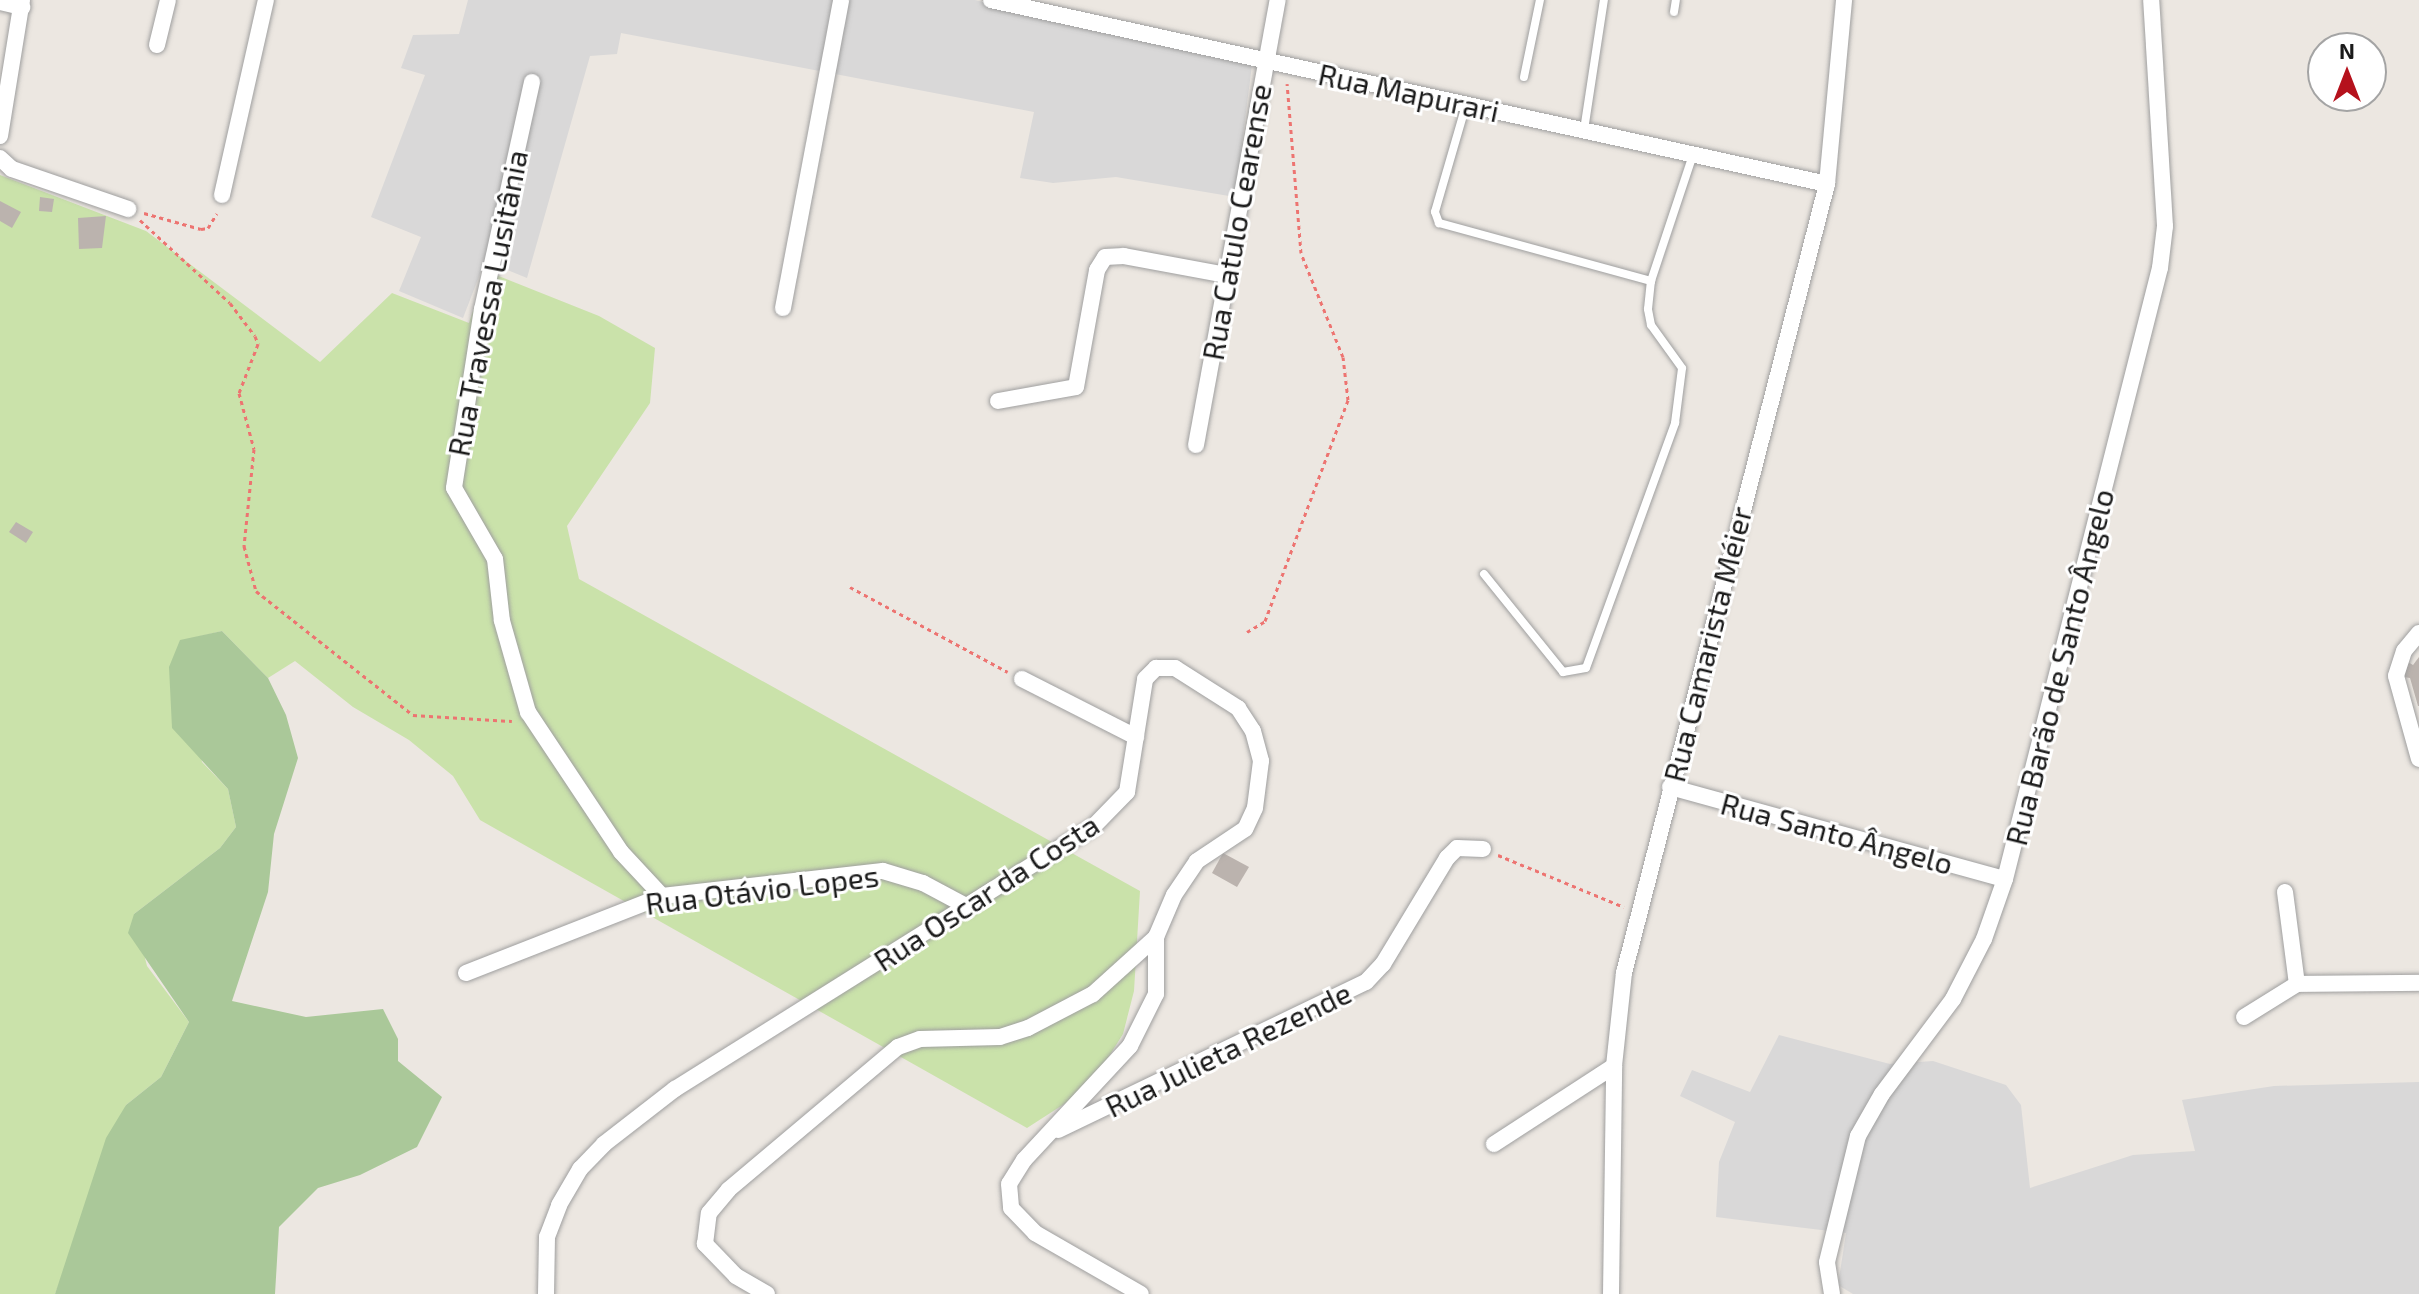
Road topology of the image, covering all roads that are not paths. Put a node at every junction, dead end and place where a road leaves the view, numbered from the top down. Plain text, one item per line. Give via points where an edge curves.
1 (168, 0) edge
2 (266, 0) edge
3 (841, 0) edge
4 (991, 0) edge
5 (1278, 0) edge
6 (1540, 0) edge
7 (1604, 0) edge
8 (1676, 0) edge
9 (1844, 0) edge
10 (2151, 0) edge
11 (0, 2) edge
12 (22, 4) edge
13 (1674, 12) dead end
14 (157, 45) dead end
15 (1264, 60) junction
16 (1524, 77) dead end
17 (532, 82) dead end
18 (1466, 105) junction
19 (1584, 130) junction
20 (0, 136) edge
21 (1693, 155) junction
22 (0, 158) edge
23 (1827, 184) junction
24 (222, 195) road end
25 (128, 209) road end
26 (1227, 275) junction
27 (1651, 281) junction
28 (783, 308) dead end
29 (998, 401) dead end
30 (1196, 445) dead end
31 (1484, 574) dead end
32 (2419, 633) edge
33 (1022, 679) road end
34 (1136, 737) junction
35 (2419, 759) edge
36 (1670, 787) junction
37 (1483, 849) road end
38 (2005, 879) junction
39 (2285, 892) dead end
40 (662, 896) junction
41 (968, 907) junction
42 (1156, 937) junction
43 (466, 973) dead end
44 (2419, 983) edge
45 (2297, 984) junction
46 (2244, 1017) dead end
47 (1614, 1066) junction
48 (1050, 1134) junction
49 (1494, 1144) dead end
50 (546, 1294) edge
51 (767, 1294) edge
52 (1141, 1294) edge
53 (1611, 1294) edge
54 (1832, 1294) edge

1 - 14 street
2 - 24 street
3 - 28 street
4 - 15 street, Rua Mapurari
5 - 15 street, Rua Catulo Cearense
6 - 16 lane
7 - 19 lane
8 - 13 lane
9 - 23 street, Rua Camarista Méier
10 - 38 street, Rua Barão de Santo Ângelo via 2165,207 2162,257
11 - 12 street
12 - 20 street
15 - 18 street, Rua Mapurari
15 - 26 street, Rua Catulo Cearense
17 - 40 street, Rua Travessa Lusitânia via 482,309 469,413 454,474 459,504 495,559 502,621 520,695 621,852
18 - 19 street, Rua Mapurari
18 - 27 lane via 1435,212 1439,223
19 - 21 street, Rua Mapurari
21 - 23 street, Rua Mapurari
21 - 27 lane
22 - 25 street via 12,169
23 - 36 street, Rua Camarista Méier
26 - 29 street via 1105,257 1097,270 1076,387
26 - 30 street, Rua Catulo Cearense
27 - 31 lane via 1651,325 1682,368 1675,423 1586,668 1563,672
32 - 35 street via 2404,651 2396,676
33 - 34 street
34 - 41 street, Rua Oscar da Costa via 1127,792 1114,808
34 - 42 street, Rua Oscar da Costa via 1145,679 1156,668 1175,668 1238,708 1253,731 1261,761 1251,821 1197,861 1174,895
36 - 38 street, Rua Santo Ângelo
36 - 47 street, Rua Camarista Méier via 1624,973
37 - 48 street, Rua Julieta Rezende via 1457,848 1447,858 1383,964 1366,982
38 - 54 street, Rua Barão de Santo Ângelo via 1964,980 1858,1136 1832,1234 1827,1277
39 - 45 street
40 - 41 street, Rua Otávio Lopes via 883,871 923,883
40 - 43 street, Rua Otávio Lopes
41 - 50 street, Rua Oscar da Costa via 675,1089 604,1144 559,1205 547,1237
42 - 48 street, Rua Oscar da Costa via 1156,994 1145,1023
42 - 51 street via 1093,994 1028,1028 1000,1037 908,1041 728,1190 709,1213 705,1244 736,1276
44 - 45 street
45 - 46 street
47 - 49 street
47 - 53 street, Rua Camarista Méier
48 - 52 street, Rua Oscar da Costa via 1009,1184 1011,1208 1035,1233

